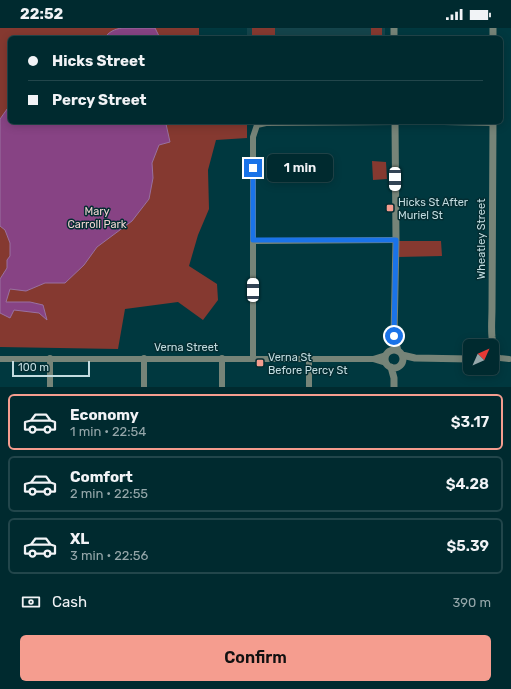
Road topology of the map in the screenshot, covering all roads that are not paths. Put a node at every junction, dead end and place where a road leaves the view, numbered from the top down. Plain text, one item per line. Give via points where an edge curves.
1 (262, 124) edge
2 (395, 124) edge
3 (492, 124) edge
4 (253, 240) junction
5 (396, 240) junction
6 (394, 336) junction
7 (492, 338) edge
8 (387, 353) junction
9 (400, 353) junction
10 (50, 358) junction
11 (144, 358) junction
12 (222, 358) junction
13 (254, 358) junction
14 (309, 358) junction
15 (415, 358) junction
16 (499, 358) edge
17 (510, 358) dead end
18 (0, 359) edge
19 (373, 359) junction
20 (463, 359) edge
21 (394, 365) junction
22 (50, 387) edge
23 (144, 387) edge
24 (222, 387) edge
25 (309, 387) edge
26 (394, 387) edge

1 - 4 street via 257,125 253,137
2 - 5 street
3 - 7 street, Wheatley Street
4 - 5 street
4 - 13 street
5 - 6 street
6 - 8 street
6 - 9 street
8 - 9 street via 393,350
8 - 19 street, Verna Street
8 - 21 street via 385,358
9 - 15 street
9 - 21 street via 402,360
10 - 11 street, Verna Street
10 - 18 street, Verna Street
10 - 22 street
11 - 12 street, Verna Street
11 - 23 street
12 - 13 street, Verna Street
12 - 24 street
13 - 14 street, Verna Street
14 - 19 street, Verna Street
14 - 25 street
15 - 20 street
15 - 21 street
16 - 17 street
19 - 21 street, Verna Street
21 - 26 street

